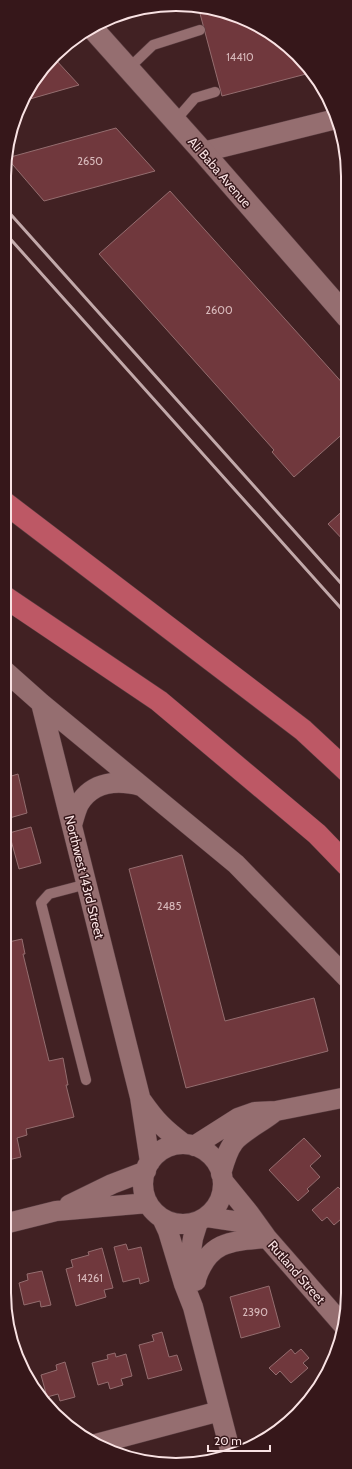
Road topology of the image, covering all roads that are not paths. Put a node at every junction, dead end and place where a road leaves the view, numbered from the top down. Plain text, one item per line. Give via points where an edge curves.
1 (200, 30) dead end
2 (95, 32) edge
3 (128, 69) junction
4 (215, 92) dead end
5 (331, 120) edge
6 (175, 121) junction
7 (203, 152) junction
8 (341, 311) edge
9 (11, 508) edge
10 (11, 602) edge
11 (11, 676) edge
12 (41, 703) junction
13 (341, 766) edge
14 (142, 787) junction
15 (72, 825) junction
16 (341, 860) edge
17 (87, 884) junction
18 (341, 973) edge
19 (86, 1080) dead end
20 (140, 1097) junction
21 (341, 1098) edge
22 (276, 1111) junction
23 (189, 1145) junction
24 (148, 1167) junction
25 (222, 1178) junction
26 (148, 1203) junction
27 (56, 1211) junction
28 (162, 1218) junction
29 (202, 1219) junction
30 (11, 1222) edge
31 (267, 1238) junction
32 (196, 1280) junction
33 (194, 1307) junction
34 (339, 1320) edge
35 (220, 1411) junction
36 (105, 1442) edge
37 (230, 1449) edge

1 - 3 lane via 153,45
2 - 3 street, Ali Baba Avenue
3 - 6 street, Ali Baba Avenue
4 - 6 lane via 195,98
5 - 7 street
6 - 7 street, Ali Baba Avenue
7 - 8 street, Ali Baba Avenue
9 - 13 main road via 303,730
10 - 16 main road via 159,701 317,834
11 - 12 street
12 - 14 street
12 - 15 street, Northwest 143rd Street
14 - 15 street via 117,782 100,786 80,803
14 - 18 street via 236,864
15 - 17 street, Northwest 143rd Street
17 - 19 lane via 49,894 41,903
17 - 20 street, Northwest 143rd Street
20 - 23 street, Northwest 143rd Street via 166,1130
20 - 24 street, Northwest 143rd Street
21 - 22 street
22 - 23 street via 255,1112 238,1118
22 - 25 street via 234,1141 227,1154
23 - 24 street via 175,1145 165,1149
23 - 25 street via 204,1151 215,1160
24 - 26 street via 144,1191
24 - 27 street
25 - 29 street via 219,1201 214,1210
25 - 31 street, Rutland Street
26 - 27 street
26 - 28 street
27 - 30 street
28 - 29 street via 173,1223 186,1224
28 - 33 street
29 - 31 street, Rutland Street via 240,1222
29 - 32 street via 192,1238 191,1251
31 - 32 street via 234,1242 217,1248 201,1266
31 - 34 street, Rutland Street
32 - 33 street
33 - 35 street
35 - 36 street
35 - 37 street

